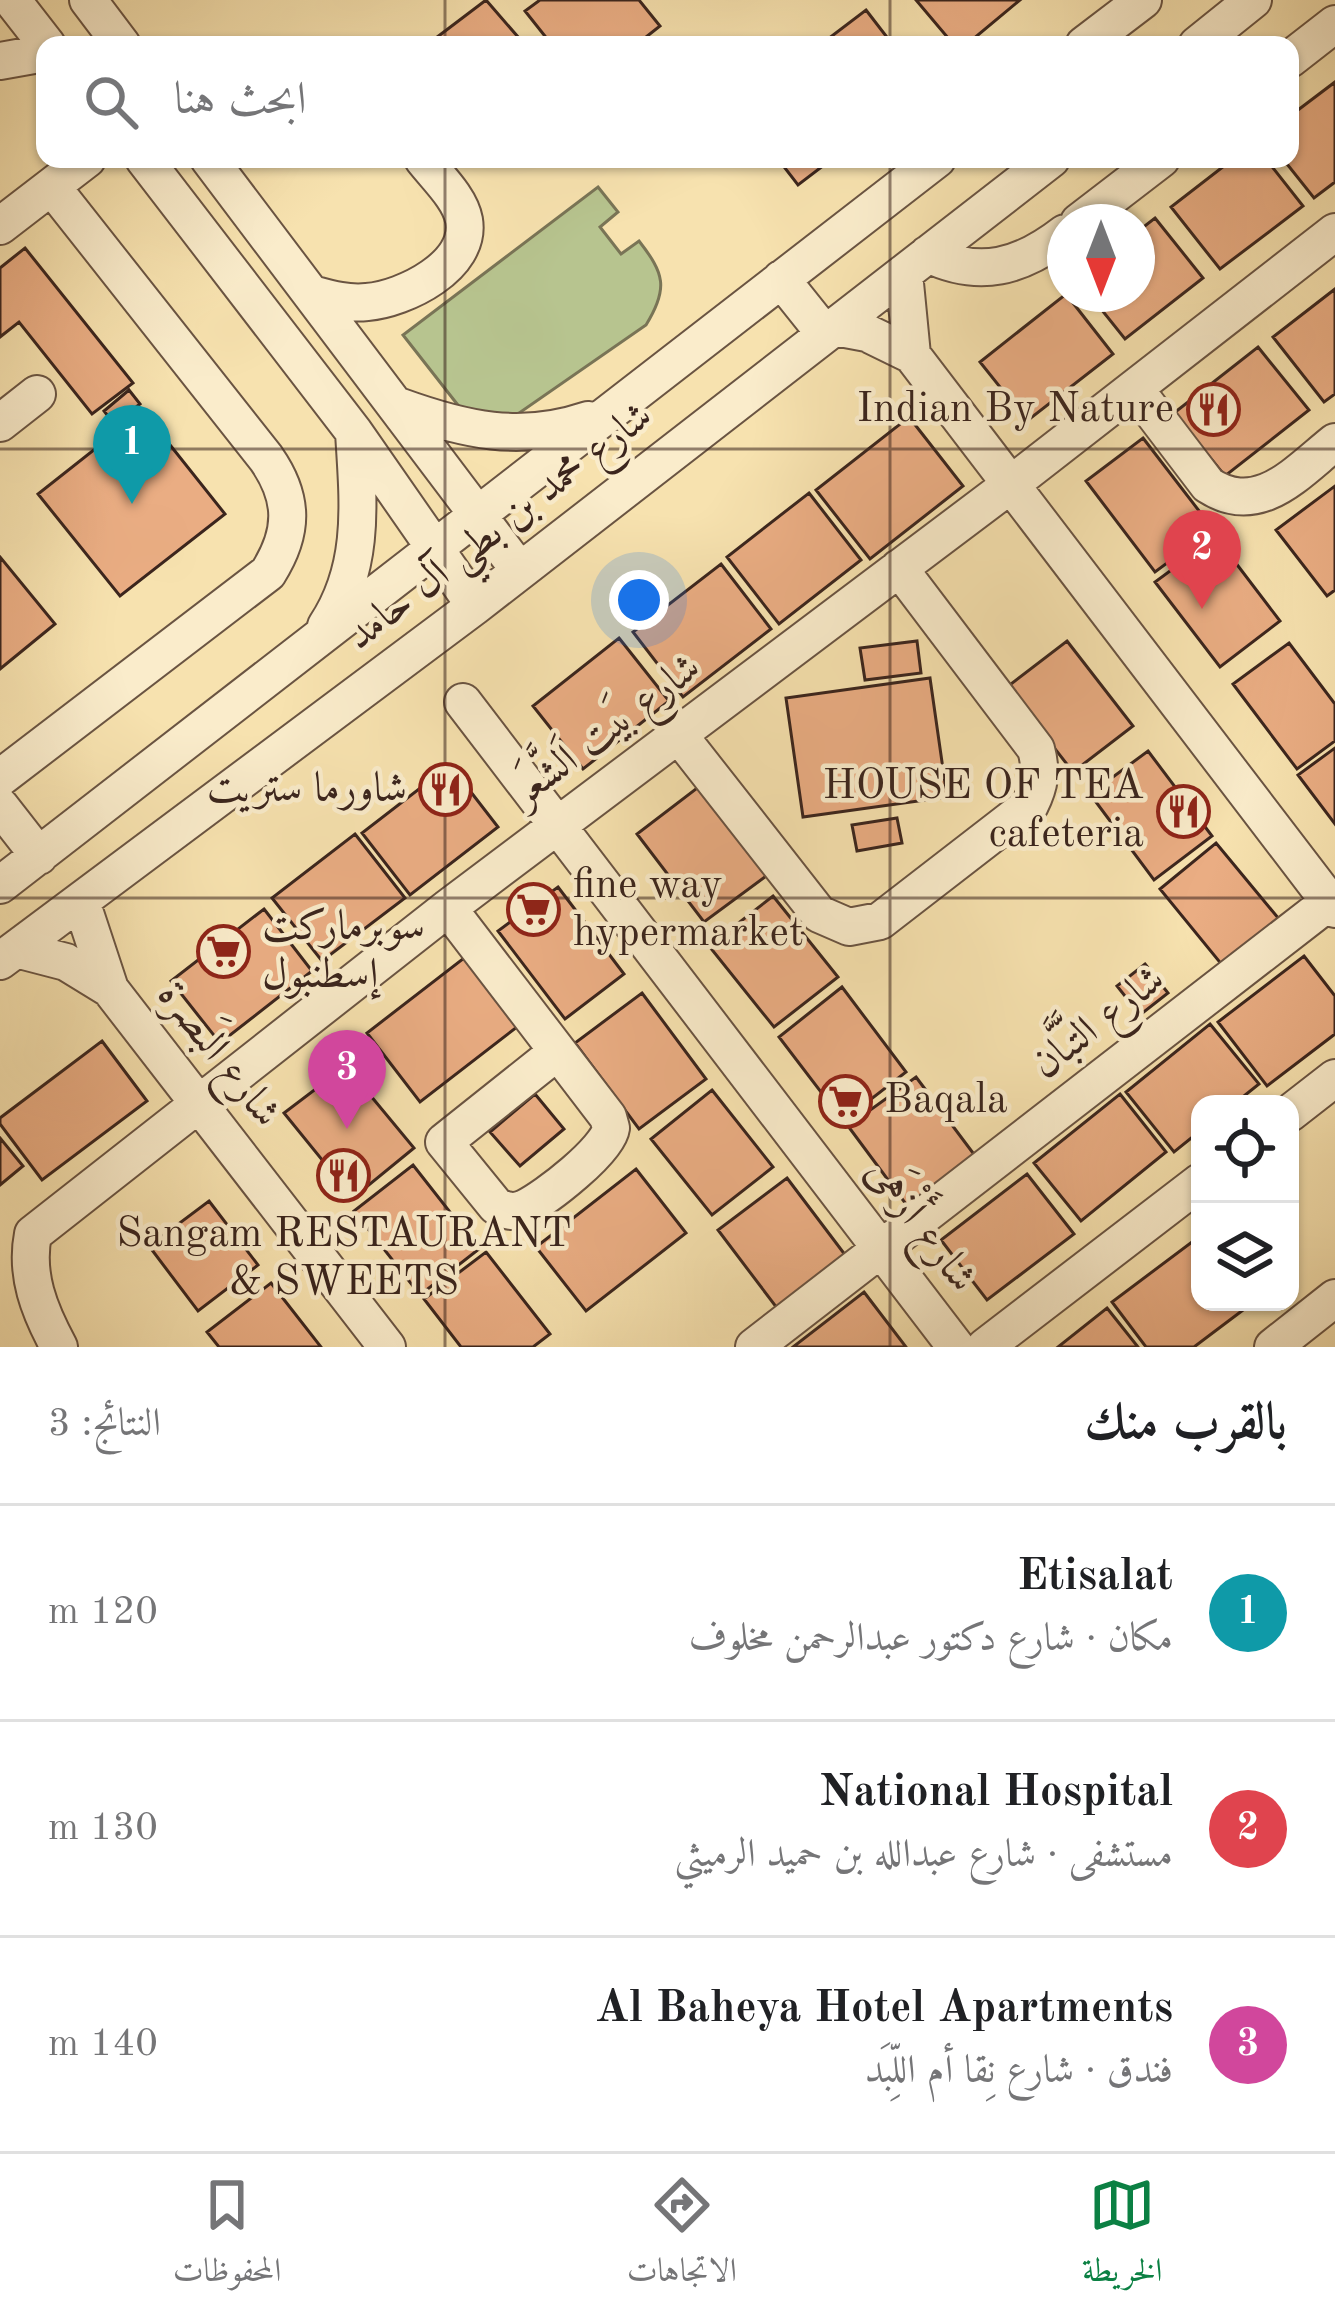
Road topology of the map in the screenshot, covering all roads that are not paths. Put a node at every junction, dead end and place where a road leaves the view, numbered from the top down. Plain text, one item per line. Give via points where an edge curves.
1 (12, 0) edge
2 (88, 0) edge
3 (1143, 0) edge
4 (1253, 0) edge
5 (1335, 24) edge
6 (37, 36) edge
7 (115, 36) edge
8 (1096, 36) edge
9 (1208, 36) edge
10 (36, 52) edge
11 (1299, 52) edge
12 (0, 61) edge
13 (76, 168) edge
14 (150, 168) edge
15 (430, 168) edge
16 (925, 168) edge
17 (1039, 168) edge
18 (1149, 168) edge
19 (239, 174) edge
20 (52, 187) junction
21 (1102, 204) edge
22 (0, 226) edge
23 (1335, 232) edge
24 (1047, 247) edge
25 (916, 264) junction
26 (781, 279) junction
27 (312, 294) junction
28 (830, 330) junction
29 (911, 356) junction
30 (1135, 389) junction
31 (37, 394) dead end
32 (397, 406) junction
33 (609, 413) junction
34 (0, 423) edge
35 (355, 432) junction
36 (1335, 442) edge
37 (1010, 485) junction
38 (478, 516) junction
39 (436, 548) junction
40 (898, 568) junction
41 (520, 571) junction
42 (475, 606) junction
43 (316, 642) junction
44 (463, 702) dead end
45 (678, 734) junction
46 (0, 778) edge
47 (0, 806) edge
48 (557, 824) junction
49 (39, 856) junction
50 (0, 885) edge
51 (81, 901) junction
52 (1332, 905) edge
53 (448, 908) junction
54 (8, 955) edge
55 (110, 989) junction
56 (557, 1052) junction
57 (1335, 1078) edge
58 (198, 1103) junction
59 (1299, 1106) edge
60 (1191, 1189) edge
61 (882, 1251) junction
62 (1335, 1298) edge
63 (59, 1347) edge
64 (387, 1347) edge
65 (754, 1347) edge
66 (956, 1347) edge
67 (985, 1347) edge
68 (1273, 1347) edge

1 - 6 street
2 - 7 street
3 - 8 street
4 - 9 street
5 - 11 street
10 - 12 street
13 - 20 street
14 - 35 street
15 - 27 street via 462,212 455,256 388,298
16 - 26 street, شارع محمد بن بطي آل حامد
17 - 25 street, شارع محمد بن بطي آل حامد
18 - 21 street
19 - 27 street
20 - 22 street
20 - 46 street via 280,479 288,528 268,573
23 - 30 street, شارع بَيت اَلشَّعَر
24 - 25 street via 994,269
25 - 28 street, شارع محمد بن بطي آل حامد
25 - 29 street
26 - 28 street
26 - 33 street, شارع محمد بن بطي آل حامد
27 - 32 street
28 - 29 street via 867,333
28 - 41 street, شارع محمد بن بطي آل حامد
29 - 37 street
30 - 36 street via 1208,485 1240,499 1273,491
30 - 37 street, شارع بَيت اَلشَّعَر
31 - 34 street
32 - 33 street via 492,434 552,431
32 - 38 street
33 - 38 street, شارع محمد بن بطي آل حامد
35 - 39 street
35 - 43 street via 356,553
37 - 40 street, شارع بَيت اَلشَّعَر
37 - 52 street
38 - 39 street, شارع محمد بن بطي آل حامد
38 - 41 street
39 - 42 street
39 - 43 street, شارع محمد بن بطي آل حامد
40 - 45 street, شارع بَيت اَلشَّعَر
40 - 45 street via 1036,749 1041,768 1030,806 880,921 849,927 819,914
41 - 42 street, شارع محمد بن بطي آل حامد
42 - 51 street, شارع محمد بن بطي آل حامد
43 - 49 street, شارع محمد بن بطي آل حامد
44 - 48 street, شارع أَزْهَى
45 - 48 street, شارع بَيت اَلشَّعَر
47 - 49 street
48 - 53 street, شارع بَيت اَلشَّعَر
48 - 61 street, شارع أَزْهَى
49 - 50 street, شارع محمد بن بطي آل حامد
51 - 54 street, شارع محمد بن بطي آل حامد
51 - 55 street, شارع البَصرة
52 - 61 street, شارع التَّبَّان
53 - 56 street
53 - 58 street, شارع بَيت اَلشَّعَر
54 - 55 street, شارع البَصرة via 66,962
55 - 58 street, شارع البَصرة
56 - 56 street via 608,1117 610,1138 526,1208 506,1211 444,1142
57 - 59 street
58 - 63 street, شارع بَيت اَلشَّعَر via 33,1234 34,1291
58 - 64 street, شارع البَصرة
60 - 67 street
61 - 65 street, شارع التَّبَّان
61 - 66 street, شارع أَزْهَى
62 - 68 street

